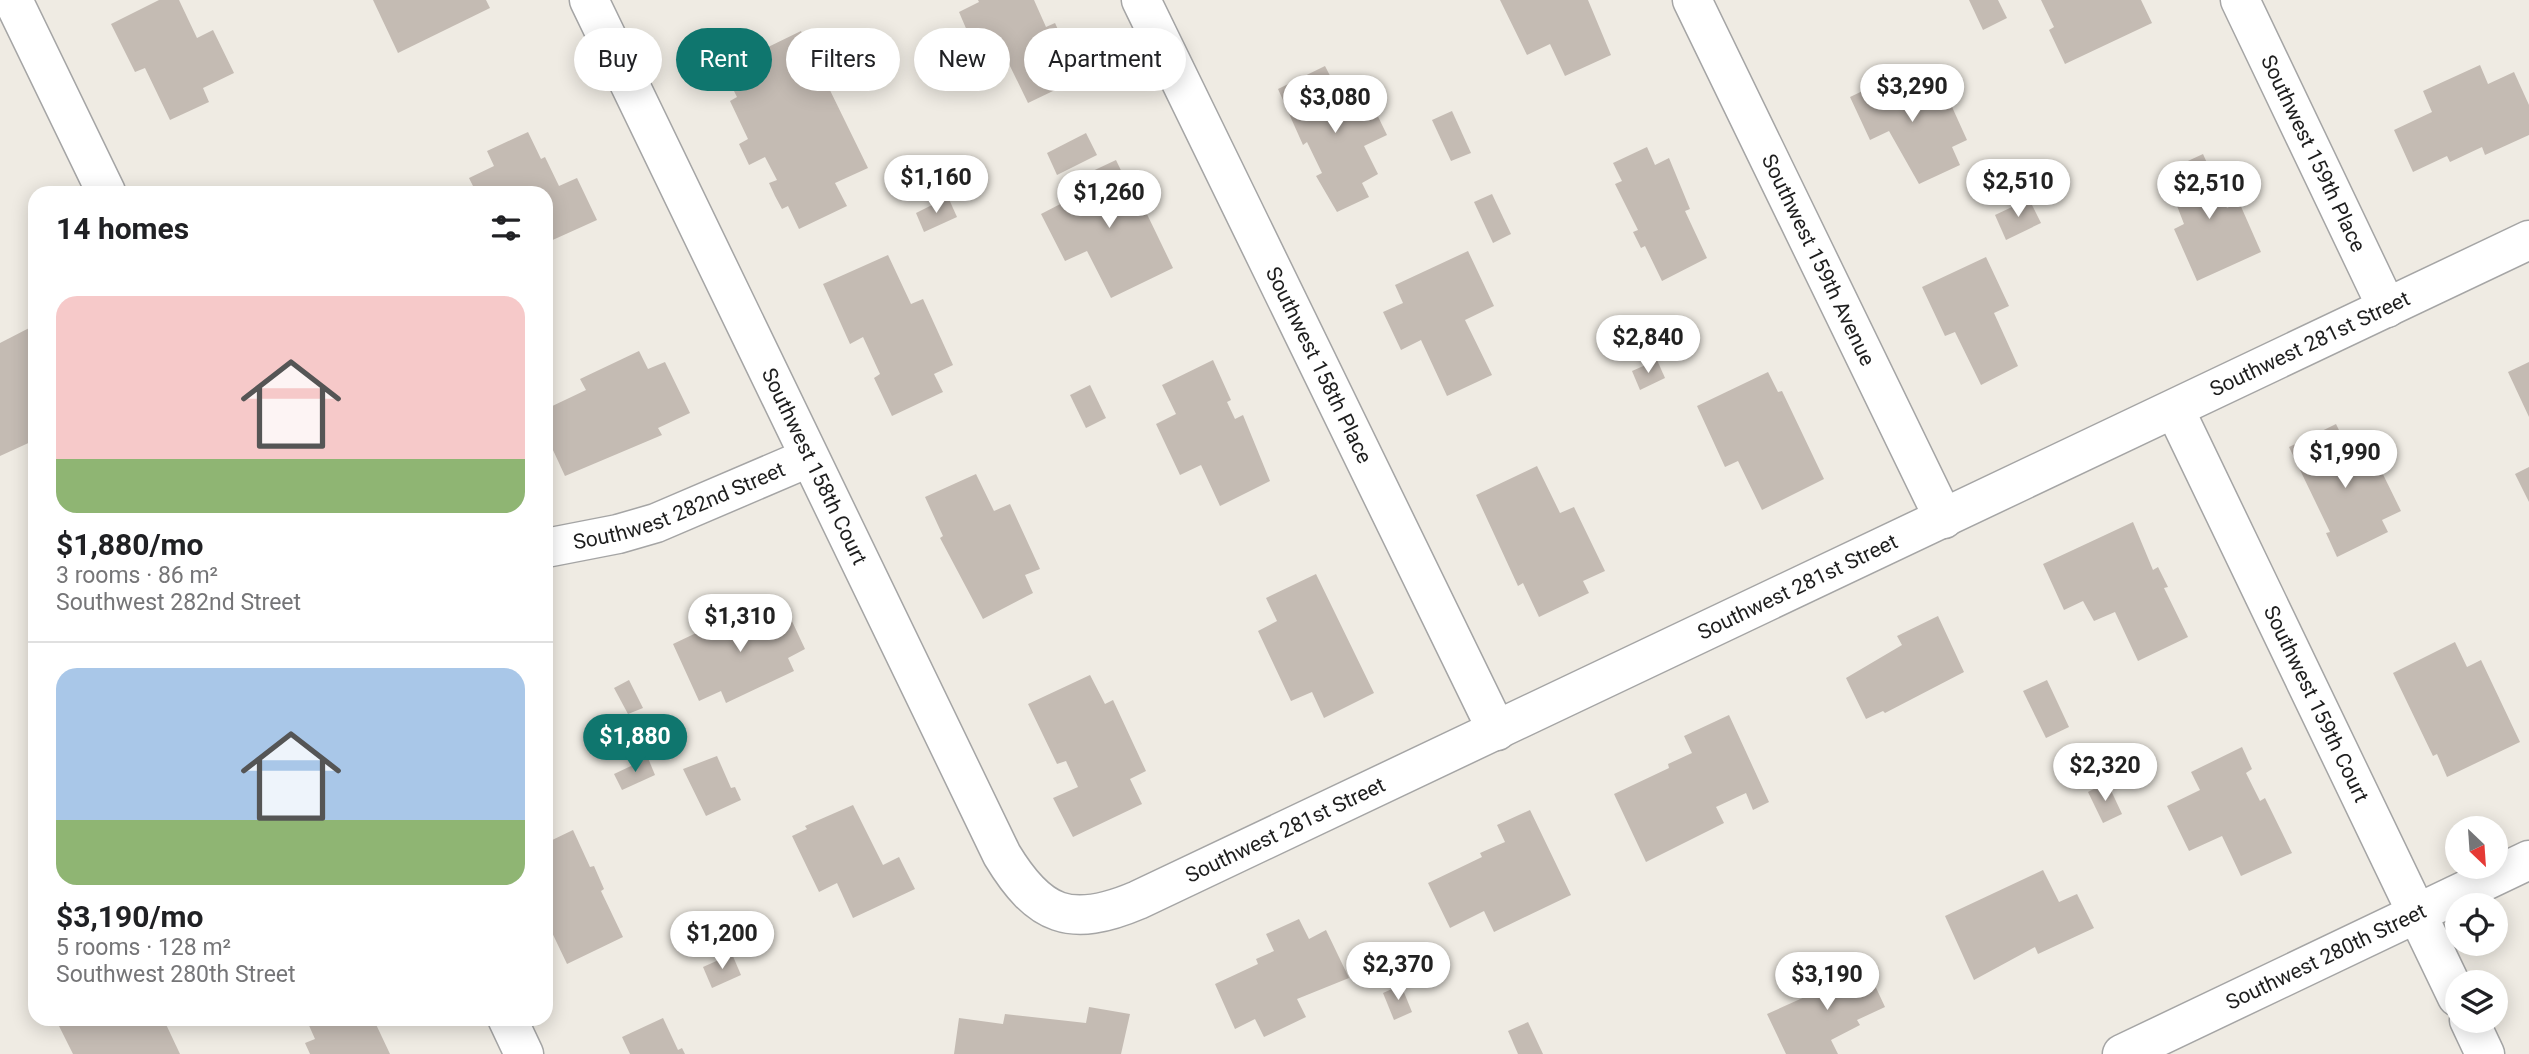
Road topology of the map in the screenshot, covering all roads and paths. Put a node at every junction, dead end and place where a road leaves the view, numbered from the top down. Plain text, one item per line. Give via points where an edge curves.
1 (13, 0) edge
2 (589, 0) edge
3 (1141, 0) edge
4 (1692, 0) edge
5 (2240, 0) edge
6 (103, 186) edge
7 (2529, 240) edge
8 (2387, 308) junction
9 (2175, 410) junction
10 (808, 457) junction
11 (1944, 519) junction
12 (553, 547) edge
13 (1497, 730) junction
14 (2529, 860) edge
15 (1062, 914) joint
16 (2416, 914) junction
17 (2445, 973) edge
18 (511, 1026) edge
19 (2475, 1033) edge
20 (524, 1054) edge
21 (2122, 1054) edge
22 (2485, 1054) edge

1 - 6 street
2 - 10 street, Southwest 158th Court
3 - 13 street, Southwest 158th Place
4 - 11 street, Southwest 159th Avenue
5 - 8 street, Southwest 159th Place
7 - 8 street, Southwest 281st Street
8 - 9 street, Southwest 281st Street
9 - 11 street, Southwest 281st Street
9 - 16 street, Southwest 159th Court
10 - 12 street, Southwest 282nd Street via 656,523
10 - 15 street, Southwest 158th Court via 1002,855 1031,896
11 - 13 street, Southwest 281st Street
13 - 15 street, Southwest 281st Street via 1120,908
14 - 16 street, Southwest 280th Street
16 - 17 street, Southwest 159th Court
16 - 21 street, Southwest 280th Street
18 - 20 street
19 - 22 street

